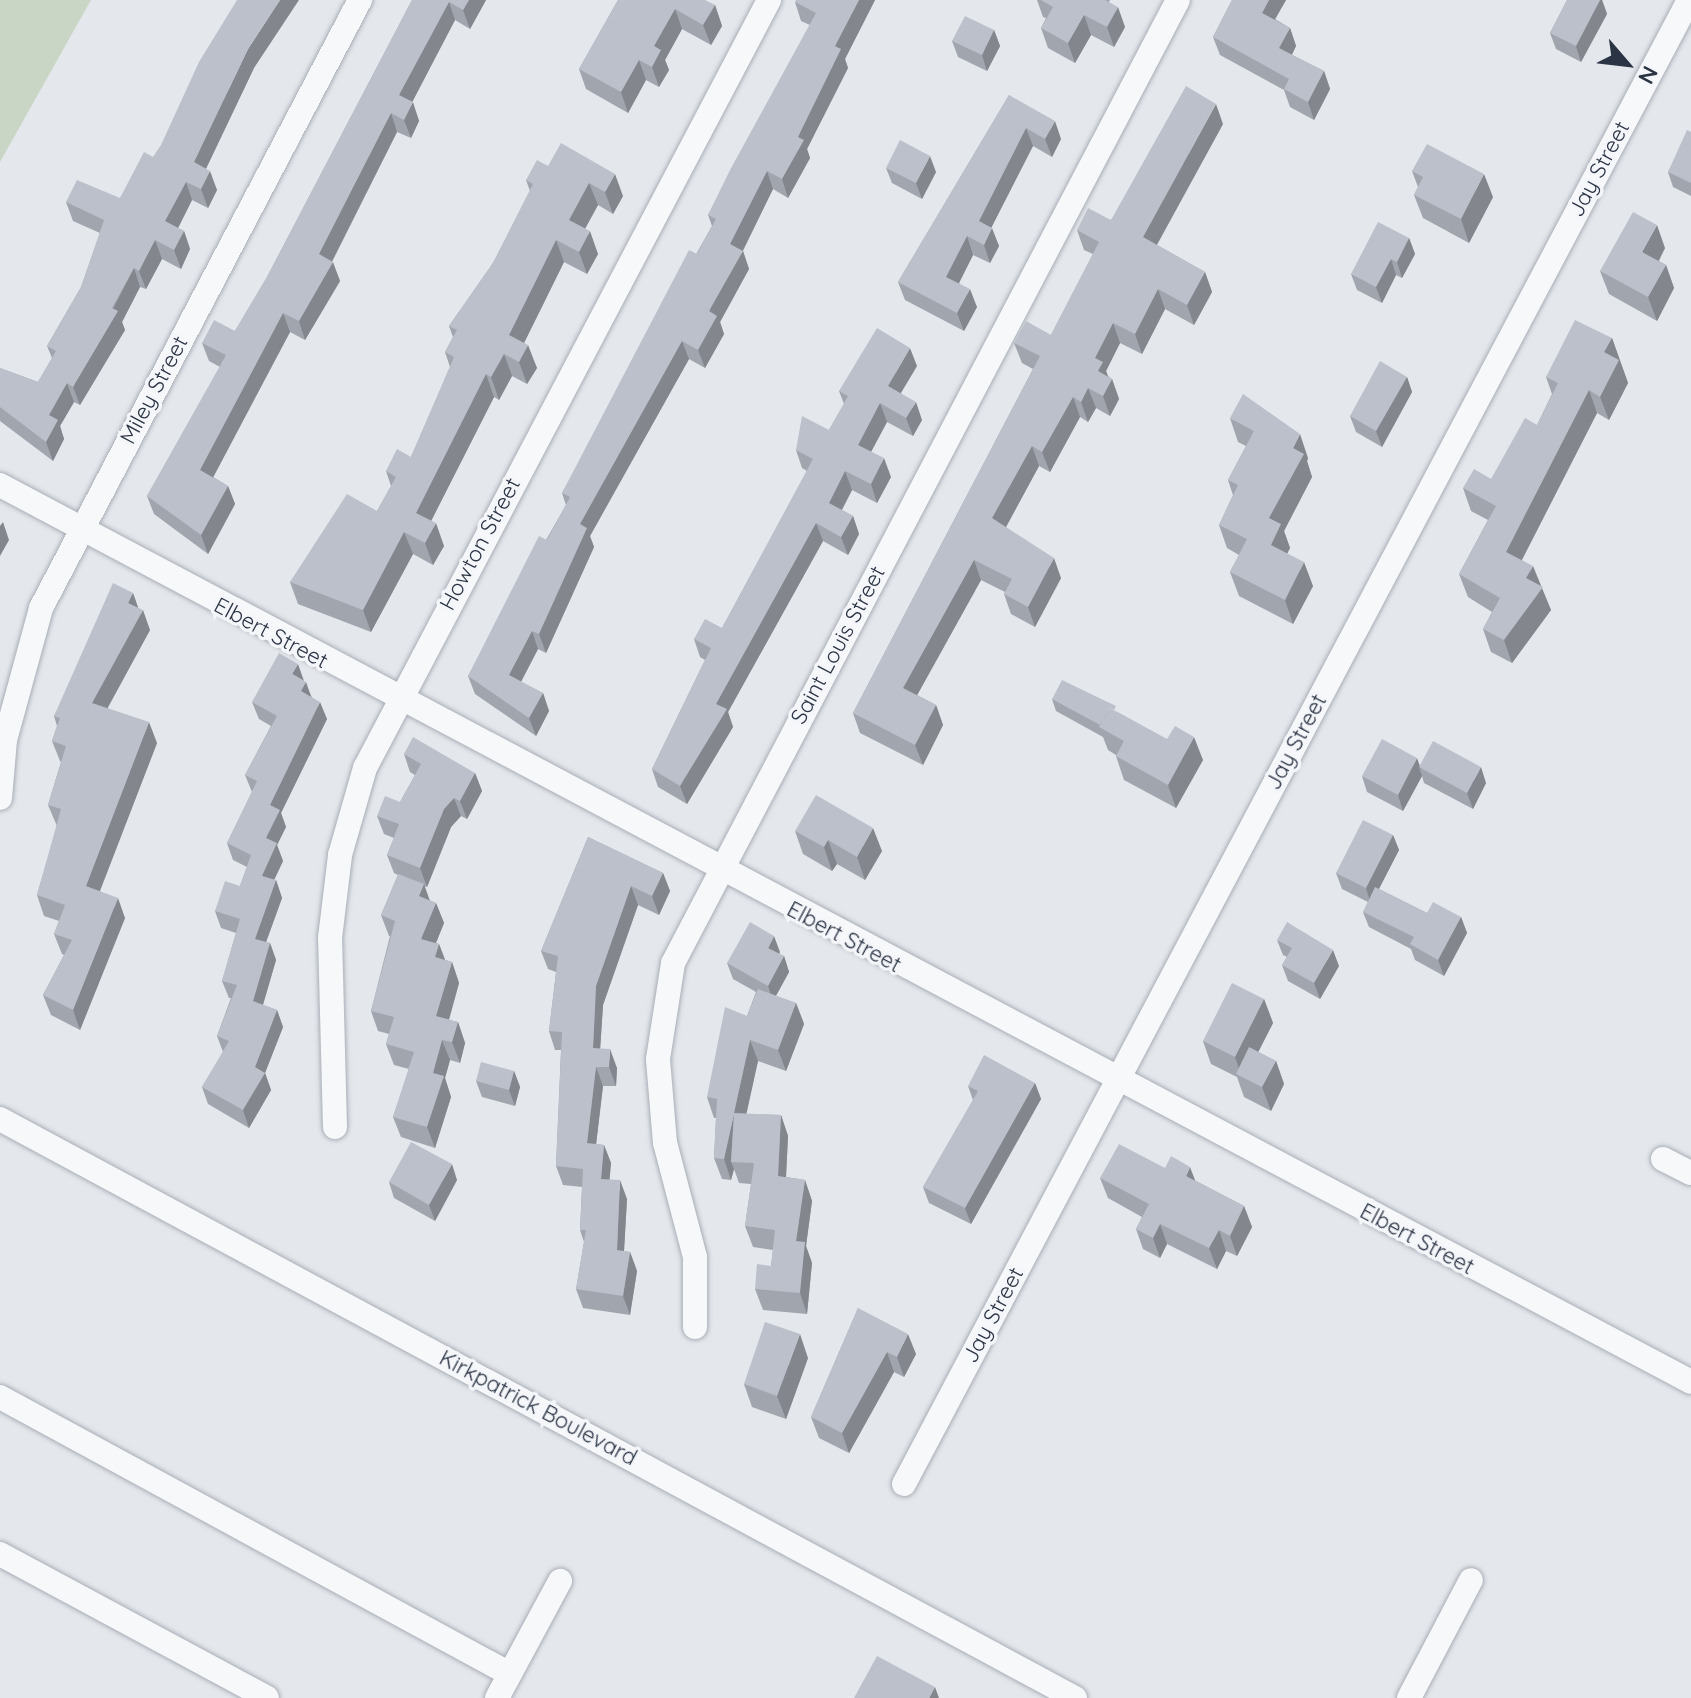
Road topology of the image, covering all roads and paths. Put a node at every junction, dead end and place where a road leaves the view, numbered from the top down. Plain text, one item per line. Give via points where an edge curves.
1 (360, 0) edge
2 (769, 0) edge
3 (1178, 0) edge
4 (1689, 0) edge
5 (0, 485) edge
6 (80, 530) junction
7 (397, 701) junction
8 (0, 798) edge
9 (719, 871) junction
10 (1116, 1082) junction
11 (0, 1119) edge
12 (335, 1127) dead end
13 (1663, 1159) dead end
14 (1691, 1173) edge
15 (695, 1327) dead end
16 (1691, 1382) edge
17 (0, 1397) edge
18 (904, 1484) dead end
19 (0, 1554) edge
20 (1471, 1580) dead end
21 (560, 1581) dead end
22 (510, 1674) junction
23 (267, 1698) edge
24 (497, 1698) edge
25 (1075, 1698) edge
26 (1409, 1698) edge

1 - 6 street, Miley Street
2 - 7 street, Howton Street
3 - 9 street, Saint Louis Street
4 - 10 street, Jay Street
5 - 6 street, Elbert Street
6 - 7 street, Elbert Street
6 - 8 street, Miley Street via 41,608 20,674
7 - 9 street, Elbert Street
7 - 12 street, Howton Street via 365,768 340,855 330,938
9 - 10 street, Elbert Street
9 - 15 street, Saint Louis Street via 673,963 658,1059 665,1143 695,1257
10 - 16 street, Elbert Street
10 - 18 street, Jay Street
11 - 25 street, Kirkpatrick Boulevard
13 - 14 street
17 - 22 street
19 - 23 street
20 - 26 street
21 - 22 street
22 - 24 street

